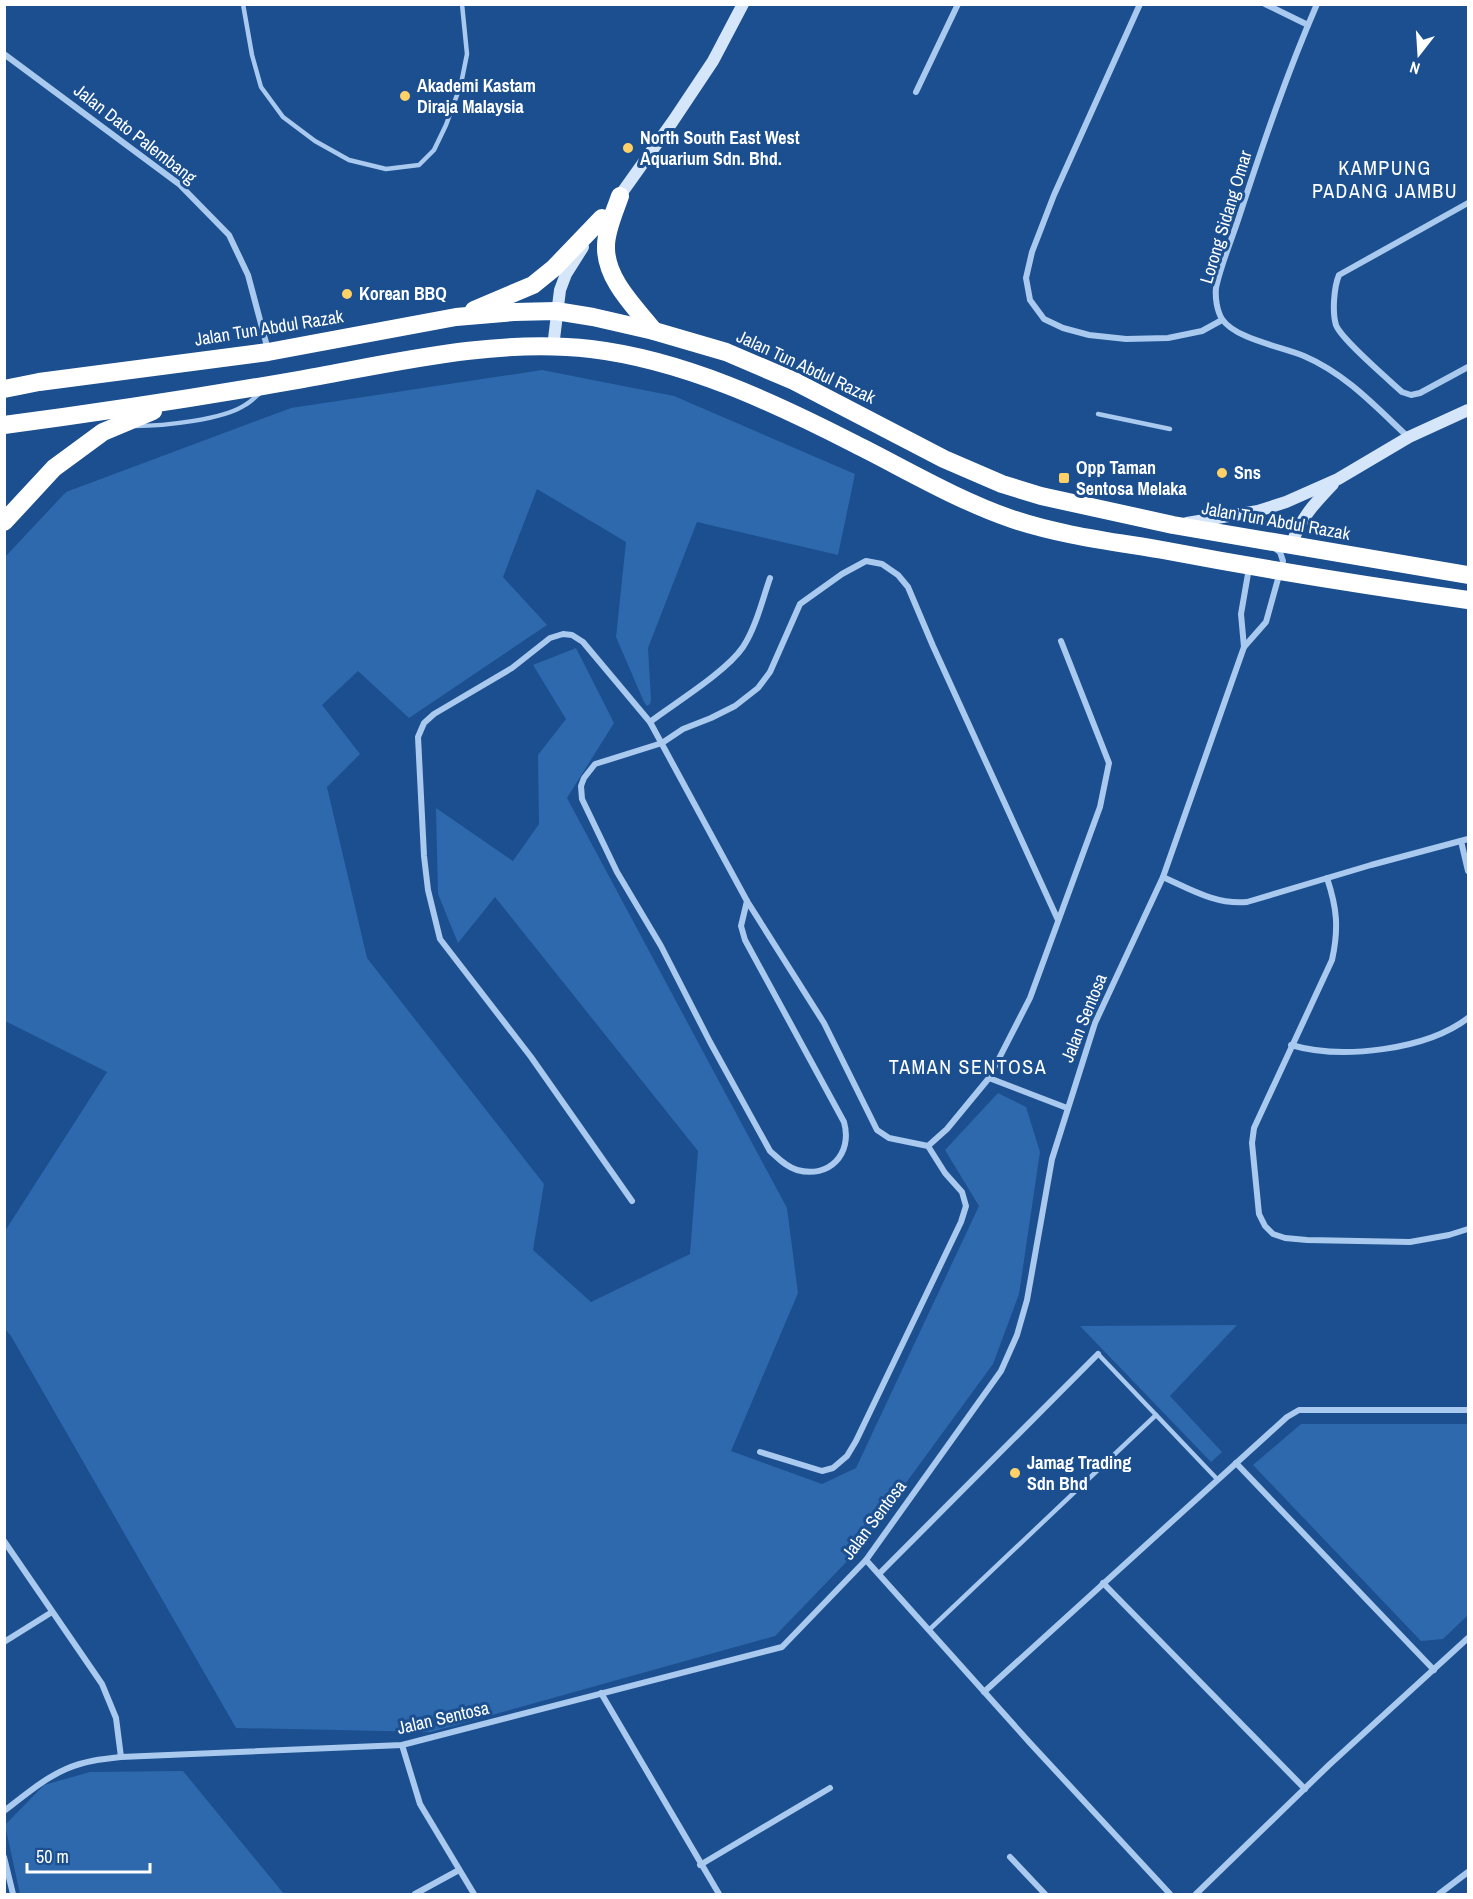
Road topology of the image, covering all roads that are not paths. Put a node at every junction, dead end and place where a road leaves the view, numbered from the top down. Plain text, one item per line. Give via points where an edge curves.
1 (243, 4) edge
2 (462, 4) edge
3 (743, 4) edge
4 (957, 4) edge
5 (1140, 4) edge
6 (1265, 4) edge
7 (1317, 4) edge
8 (1308, 25) junction
9 (4, 54) edge
10 (916, 92) dead end
11 (620, 196) junction
12 (1468, 203) edge
13 (602, 218) junction
14 (556, 311) junction
15 (456, 317) junction
16 (1222, 320) junction
17 (654, 331) junction
18 (553, 347) junction
19 (268, 352) junction
20 (1468, 367) edge
21 (4, 376) edge
22 (39, 382) junction
23 (269, 385) junction
24 (4, 389) edge
25 (177, 401) junction
26 (1468, 410) edge
27 (1098, 414) dead end
28 (4, 425) edge
29 (116, 427) junction
30 (1170, 429) dead end
31 (1409, 437) junction
32 (1338, 479) junction
33 (4, 522) edge
34 (1173, 525) junction
35 (1260, 540) junction
36 (1291, 545) junction
37 (1249, 566) junction
38 (1282, 572) junction
39 (1468, 575) edge
40 (770, 578) dead end
41 (1468, 600) edge
42 (1061, 641) dead end
43 (1244, 647) junction
44 (650, 722) junction
45 (662, 743) junction
46 (1468, 839) edge
47 (1461, 841) junction
48 (1468, 871) edge
49 (1163, 877) junction
50 (1327, 878) junction
51 (747, 901) junction
52 (1058, 920) junction
53 (1468, 1018) edge
54 (1292, 1045) junction
55 (989, 1078) junction
56 (1067, 1108) junction
57 (928, 1146) junction
58 (633, 1201) dead end
59 (1468, 1229) edge
60 (1098, 1354) joint
61 (1468, 1410) edge
62 (1156, 1414) junction
63 (760, 1452) dead end
64 (1236, 1463) junction
65 (1218, 1479) junction
66 (4, 1541) edge
67 (866, 1560) junction
68 (879, 1574) junction
69 (1103, 1583) junction
70 (52, 1612) junction
71 (929, 1630) junction
72 (1468, 1638) edge
73 (4, 1642) edge
74 (1434, 1670) junction
75 (984, 1692) junction
76 (601, 1693) junction
77 (402, 1745) junction
78 (121, 1757) junction
79 (830, 1788) dead end
80 (1305, 1789) junction
81 (4, 1811) edge
82 (4, 1857) edge
83 (1010, 1857) dead end
84 (700, 1865) junction
85 (459, 1870) junction
86 (1468, 1872) edge
87 (13, 1894) edge
88 (415, 1894) edge
89 (474, 1894) edge
90 (719, 1894) edge
91 (1045, 1894) edge
92 (1170, 1894) edge
93 (1196, 1894) edge
94 (1439, 1894) edge

1 - 2 lane via 261,87 284,117 349,160 386,169 419,165 435,150 461,84 467,54
3 - 11 street via 713,61
4 - 10 street
5 - 16 street via 1032,252 1026,278 1030,300 1044,319 1063,328 1126,339 1202,332
6 - 8 street
7 - 8 street, Lorong Sidang Omar
8 - 16 street, Lorong Sidang Omar via 1216,289
9 - 19 street, Jalan Dato Palembang via 179,184 229,235 248,275
11 - 13 street
11 - 17 highway via 606,244 607,259 618,284
12 - 20 street via 1339,274 1334,286 1336,325 1343,336 1402,392 1420,393
13 - 14 street via 566,274
13 - 15 highway via 533,285
14 - 15 highway, Jalan Tun Abdul Razak
14 - 17 highway, Jalan Tun Abdul Razak
14 - 18 street
15 - 19 highway, Jalan Tun Abdul Razak
16 - 31 street via 1238,333 1330,368
17 - 34 highway, Jalan Tun Abdul Razak via 726,352 794,381 944,459 1002,484
18 - 23 highway via 476,349
18 - 37 highway via 626,355 709,378 781,408 954,496 1014,520
19 - 22 highway, Jalan Tun Abdul Razak
21 - 22 highway
22 - 24 highway, Jalan Tun Abdul Razak
23 - 25 highway
23 - 29 lane via 244,406 226,413 158,426
25 - 28 highway
25 - 29 highway
26 - 31 street
27 - 30 lane
29 - 33 highway via 103,432 54,468
31 - 32 street
32 - 34 street via 1258,511
32 - 36 street via 1299,523
34 - 35 highway, Jalan Tun Abdul Razak
35 - 36 highway, Jalan Tun Abdul Razak
35 - 38 street via 1280,552
36 - 39 highway, Jalan Tun Abdul Razak
37 - 38 highway
37 - 43 street, Jalan Sentosa via 1241,614
38 - 41 highway
38 - 43 street, Jalan Sentosa via 1266,622
40 - 44 street via 742,649 728,664
42 - 52 street via 1109,763 1100,807
43 - 49 street, Jalan Sentosa
44 - 45 street
44 - 58 street via 583,642 563,634 550,638 512,668 434,714 424,723 418,737 424,856 440,939 531,1057
45 - 51 street
45 - 51 street via 595,764 581,786 582,799 617,872 770,1150 797,1170 826,1168 843,1153 847,1132 745,940 741,926
45 - 52 street via 735,706 758,687 770,672 801,604 866,561 882,564 908,587
46 - 47 street
47 - 48 street
47 - 50 street
49 - 50 street via 1232,904
49 - 56 street, Jalan Sentosa via 1095,1023
50 - 54 street via 1337,919 1336,941 1332,960
51 - 57 street via 824,1023 877,1130 889,1138
52 - 55 street via 1030,998
53 - 54 street via 1402,1047 1341,1052
54 - 59 street via 1254,1128 1259,1214 1264,1226 1285,1238 1410,1242
55 - 56 street
55 - 57 street
56 - 67 street, Jalan Sentosa via 1052,1159 1017,1335 1000,1371
57 - 63 street via 962,1192 966,1206 856,1441 847,1456 833,1468 822,1471
60 - 62 lane
60 - 68 street
61 - 64 street via 1299,1410
62 - 65 lane
62 - 71 lane
64 - 65 street
64 - 74 street
65 - 69 street
66 - 70 street
67 - 68 street
67 - 76 street, Jalan Sentosa via 782,1647
68 - 71 street
69 - 75 street
69 - 80 street
70 - 73 street
70 - 78 street via 111,1701
71 - 75 street
72 - 74 street
74 - 80 street
75 - 92 street
76 - 77 street, Jalan Sentosa
76 - 84 street
77 - 78 street, Jalan Sentosa
77 - 85 street via 420,1804
78 - 81 street, Jalan Sentosa via 66,1769
79 - 84 street
80 - 93 street
82 - 87 street
83 - 91 street
84 - 90 street
85 - 88 street
85 - 89 street
86 - 94 street

